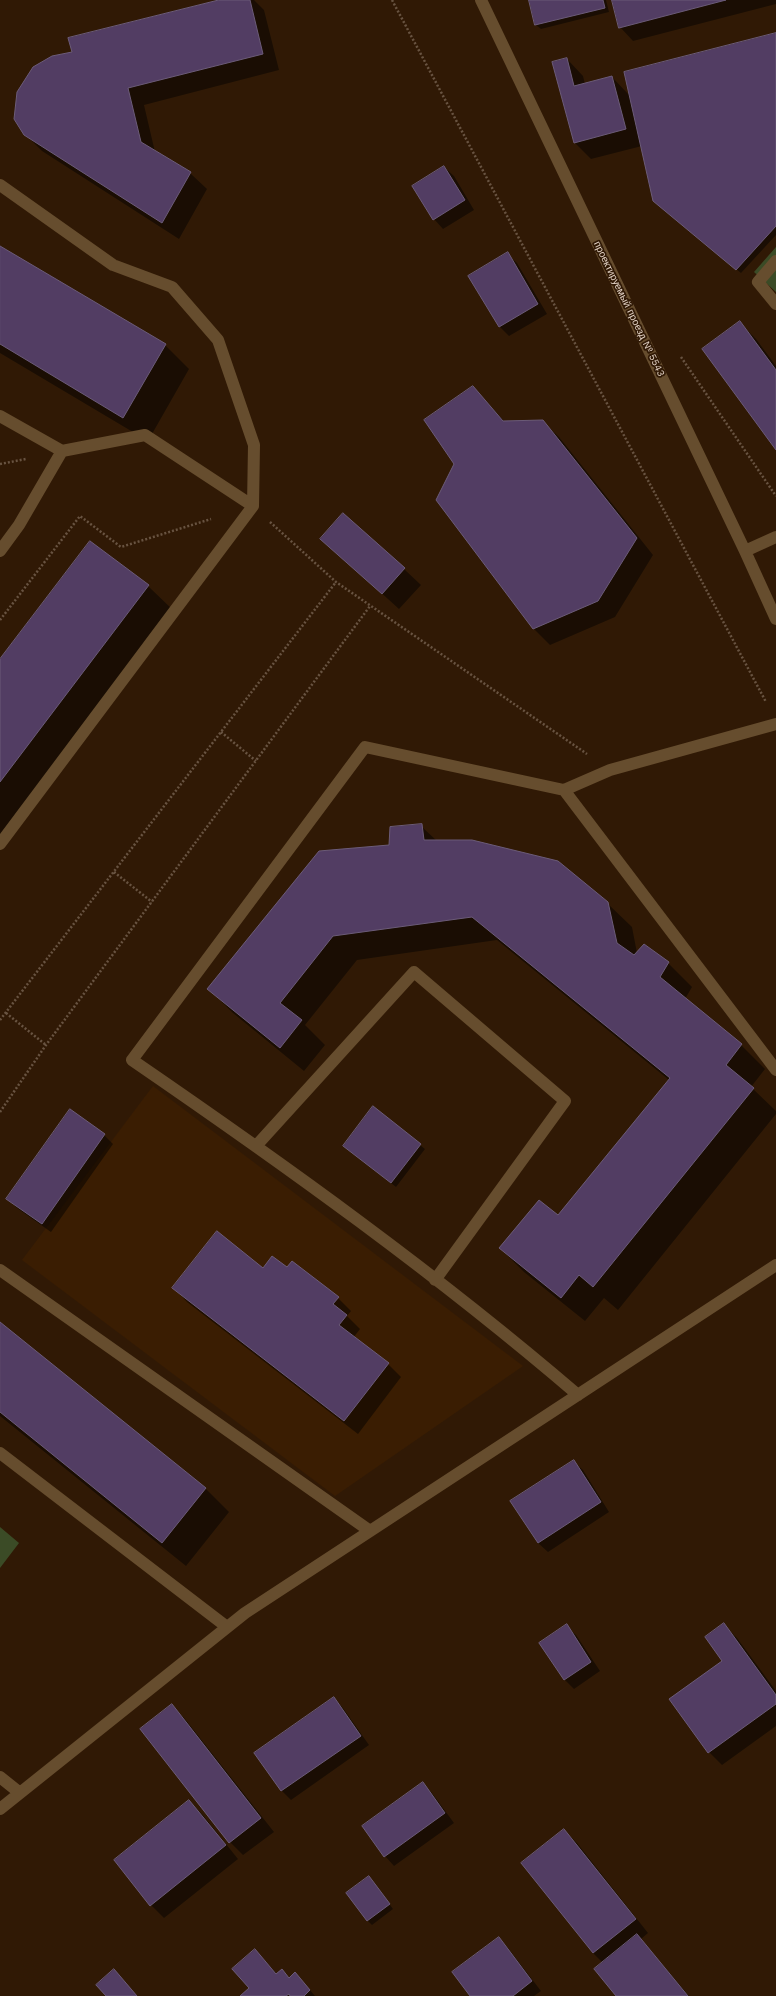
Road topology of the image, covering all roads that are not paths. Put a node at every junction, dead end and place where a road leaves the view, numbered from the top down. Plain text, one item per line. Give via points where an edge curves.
1 (481, 0) edge
2 (0, 185) edge
3 (776, 261) edge
4 (776, 304) edge
5 (0, 416) edge
6 (62, 452) junction
7 (253, 506) junction
8 (776, 536) edge
9 (0, 551) edge
10 (745, 551) junction
11 (776, 619) edge
12 (776, 724) edge
13 (564, 790) junction
14 (0, 844) edge
15 (776, 1070) edge
16 (256, 1146) junction
17 (776, 1266) edge
18 (0, 1270) edge
19 (435, 1280) junction
20 (578, 1395) junction
21 (0, 1453) edge
22 (370, 1531) junction
23 (227, 1627) junction
24 (0, 1777) edge
25 (20, 1793) junction
26 (0, 1809) edge

1 - 10 street, проектируемый проезд № 5543
2 - 7 street via 113,266 172,287 218,340 254,445
3 - 4 street via 758,282
5 - 6 street
6 - 7 street via 146,434
6 - 9 street
7 - 14 street
8 - 10 street
10 - 11 street, проектируемый проезд № 5543
12 - 13 street via 610,770
13 - 15 street
13 - 16 street via 365,747 132,1060
16 - 19 street
16 - 19 street via 414,972 565,1101
17 - 20 street
18 - 22 street
19 - 20 street via 506,1333
20 - 22 street
21 - 23 street
22 - 23 street
23 - 25 street
24 - 25 street
25 - 26 street

